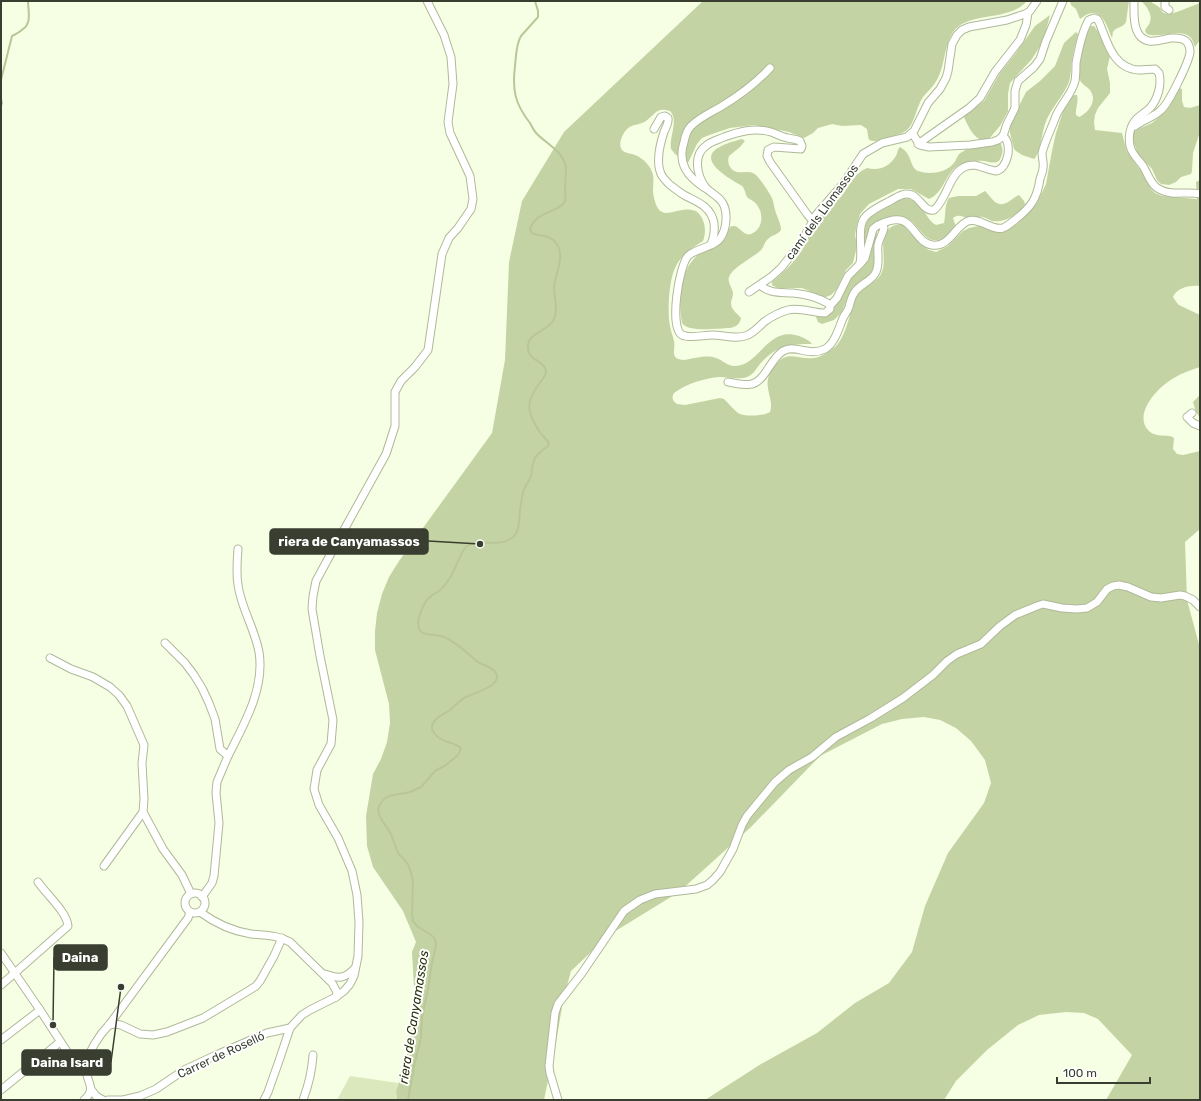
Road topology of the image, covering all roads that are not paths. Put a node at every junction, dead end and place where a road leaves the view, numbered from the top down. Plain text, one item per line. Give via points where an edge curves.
1 (427, 1) edge
2 (1036, 1) edge
3 (1040, 1) edge
4 (1063, 1) edge
5 (1134, 1) edge
6 (1165, 1) edge
7 (1169, 10) dead end
8 (1030, 11) junction
9 (770, 68) dead end
10 (654, 129) dead end
11 (1131, 130) junction
12 (912, 133) junction
13 (1004, 136) junction
14 (918, 144) junction
15 (708, 190) junction
16 (1200, 194) edge
17 (813, 221) junction
18 (881, 224) junction
19 (711, 244) junction
20 (859, 265) junction
21 (760, 285) junction
22 (749, 292) dead end
23 (830, 306) junction
24 (728, 382) dead end
25 (1192, 413) dead end
26 (1200, 426) edge
27 (238, 549) dead end
28 (1200, 608) edge
29 (165, 643) dead end
30 (50, 658) dead end
31 (228, 756) junction
32 (143, 812) junction
33 (104, 866) dead end
34 (38, 882) dead end
35 (191, 894) junction
36 (202, 897) junction
37 (190, 912) junction
38 (200, 912) junction
39 (282, 938) junction
40 (1, 952) edge
41 (357, 967) junction
42 (15, 973) junction
43 (323, 974) junction
44 (1, 985) edge
45 (336, 997) junction
46 (122, 1007) junction
47 (40, 1010) junction
48 (109, 1025) junction
49 (128, 1028) junction
50 (290, 1028) junction
51 (1, 1040) edge
52 (60, 1042) junction
53 (313, 1055) dead end
54 (86, 1067) junction
55 (91, 1089) junction
56 (1, 1090) edge
57 (84, 1100) edge
58 (104, 1100) edge
59 (108, 1100) edge
60 (264, 1100) edge
61 (303, 1100) edge
62 (558, 1100) edge

1 - 41 street via 444,35 451,58 454,84 448,122 450,133 470,176 473,199 471,209 449,238 442,254 428,350 415,368 401,381 395,392 395,426 386,454 316,581 313,596 312,610 333,720 331,744 317,770 314,789 319,805 338,838 352,871 359,922
2 - 8 street
3 - 8 street
4 - 13 street via 1040,59 1018,81 1015,108
5 - 11 street via 1135,24 1142,38 1154,41 1181,39 1188,43 1190,50 1165,105
6 - 7 street via 1165,7
8 - 12 street via 1007,20 962,30 957,35 952,44 946,78 928,103
8 - 14 street via 1020,40 980,98
9 - 15 street via 747,89 696,122 688,131 681,156 683,164 689,174
10 - 19 street via 661,117 668,118 660,151 661,174 665,180 710,212 714,230
11 - 16 street via 1130,148 1156,187 1165,192
11 - 18 street via 1134,122 1155,100 1160,73 1155,69 1133,69 1118,60 1097,19 1092,18 1085,30 1074,85 1058,110 1044,147 1044,167 1038,193 1024,213 1001,228 974,220 968,221 959,226 948,240 936,245 926,242 902,220
12 - 14 street
12 - 17 street, camí dels Llomassos via 904,138 879,144 863,154
13 - 14 street via 992,142 958,146 929,147
13 - 20 street via 1008,146 1003,168 996,171 973,165 961,170 951,180 942,201 934,210 927,209 913,196 904,194 866,216 861,226
15 - 17 street via 700,177 697,165 699,154 707,145 754,130 798,140 802,144 801,149 774,147 768,150 767,156
15 - 19 street via 720,200 725,210 722,236
17 - 21 street, camí dels Llomassos via 801,243 781,268
18 - 20 street via 873,229 865,258
18 - 24 street via 884,228 878,245 876,274 854,292 830,345 814,352 788,349 776,357 755,383
19 - 23 street via 689,255 683,265 676,311 677,326 682,334 744,337 769,319 784,312 797,309 824,313
20 - 23 street via 848,276
21 - 22 street, camí dels Llomassos
21 - 23 street via 771,292 803,294
25 - 26 street via 1186,417
27 - 31 street via 238,586 259,652 260,672 257,690
28 - 62 street via 1185,596 1151,597 1119,585 1107,589 1098,602 1087,608 1062,608 1044,604 1037,606 1015,615 981,644 957,654 903,698 836,737 812,757 783,775 747,816 734,849 713,880 696,889 655,894 629,907 560,1000 555,1013 549,1066
29 - 31 street via 185,663 202,688 215,719 220,749
30 - 32 street via 110,687 127,706 144,745
31 - 36 street via 217,782 219,823 214,876
32 - 33 street
32 - 35 street
34 - 42 street via 57,905 68,926
35 - 36 street
35 - 37 street via 185,901 185,907
36 - 38 street via 205,903
37 - 38 street
37 - 46 street
38 - 39 street via 213,921 237,931
39 - 43 street via 297,947
39 - 49 street via 256,986 212,1013 195,1022 159,1034 140,1034
40 - 42 street
41 - 43 street via 343,977 335,978
41 - 45 street via 350,984
42 - 44 street
42 - 47 street
43 - 45 street via 335,988
45 - 50 street via 310,1010
46 - 48 street
46 - 49 street via 123,1018
47 - 51 street
47 - 52 street
48 - 49 street via 118,1024
48 - 54 street via 94,1046
50 - 59 street, Carrer de Roselló via 267,1033 214,1056 140,1096
50 - 60 street
52 - 54 street via 74,1061
52 - 56 street
53 - 61 street via 310,1079
54 - 55 street
55 - 57 street
55 - 58 street via 96,1096

